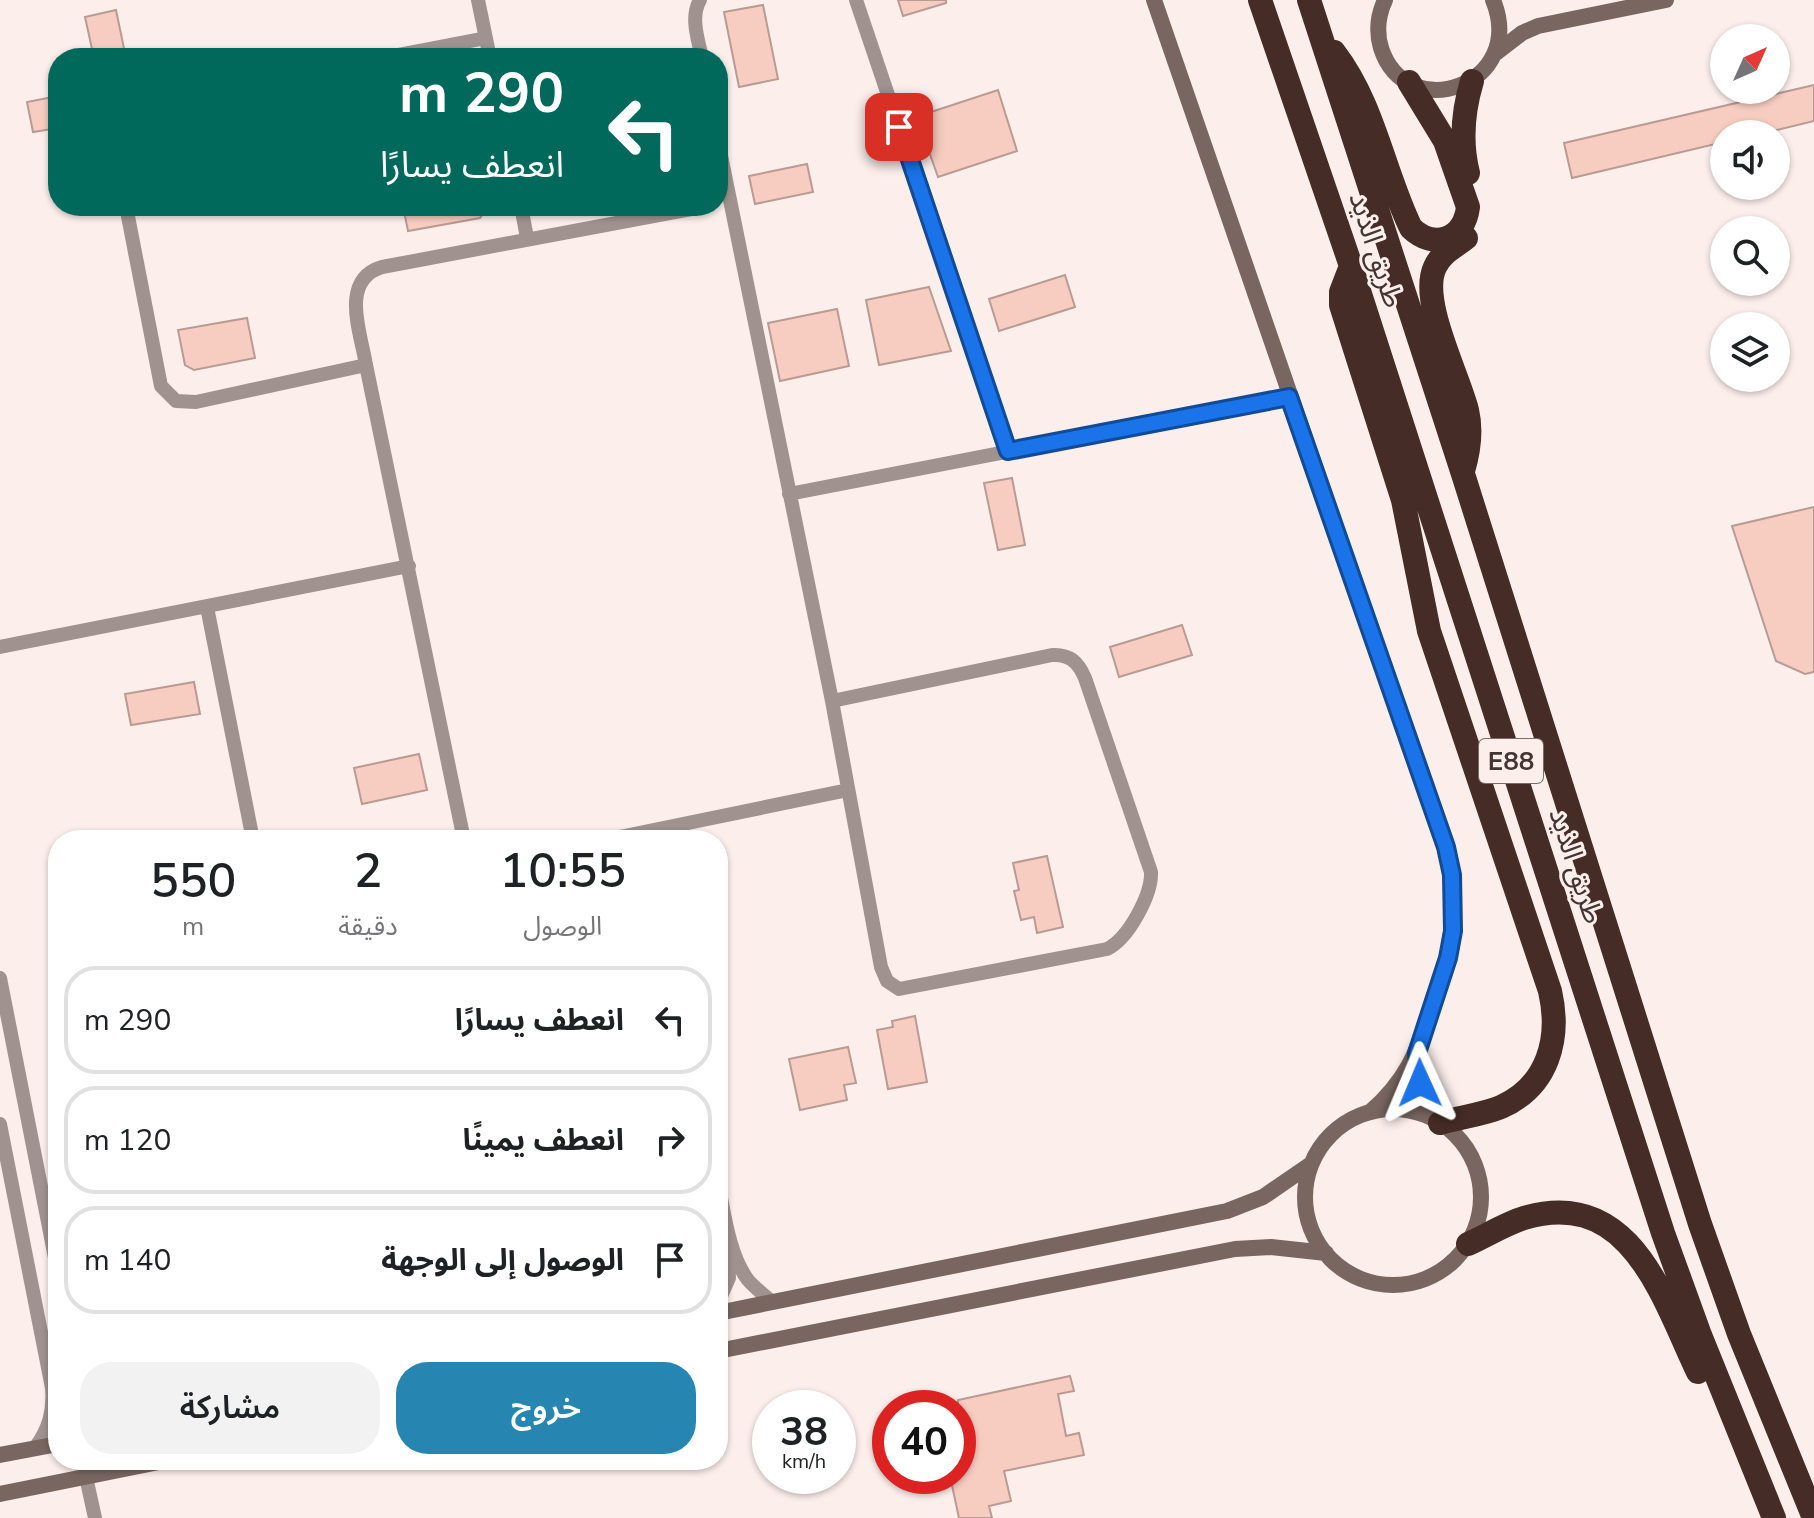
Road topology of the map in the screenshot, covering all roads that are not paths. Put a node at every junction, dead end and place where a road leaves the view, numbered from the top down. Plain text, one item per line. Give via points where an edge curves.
1 (478, 0) edge
2 (700, 0) edge
3 (856, 0) edge
4 (1154, 0) edge
5 (1260, 0) edge
6 (1309, 0) edge
7 (1493, 0) edge
8 (1666, 0) edge
9 (1384, 1) edge
10 (1320, 33) junction
11 (486, 38) junction
12 (434, 48) edge
13 (488, 48) edge
14 (700, 48) edge
15 (1496, 53) junction
16 (1472, 81) junction
17 (1409, 82) junction
18 (128, 216) edge
19 (523, 216) edge
20 (651, 216) edge
21 (727, 216) edge
22 (527, 238) junction
23 (1351, 266) junction
24 (366, 365) junction
25 (1289, 397) junction
26 (1008, 451) junction
27 (1463, 474) junction
28 (789, 494) junction
29 (409, 566) junction
30 (207, 607) junction
31 (0, 647) edge
32 (832, 701) junction
33 (848, 790) junction
34 (251, 830) edge
35 (462, 830) edge
36 (674, 830) edge
37 (0, 978) edge
38 (1417, 1053) junction
39 (1370, 1112) junction
40 (1438, 1121) junction
41 (0, 1124) edge
42 (1311, 1164) junction
43 (16, 1205) junction
44 (0, 1208) edge
45 (48, 1222) edge
46 (728, 1231) edge
47 (730, 1241) junction
48 (1468, 1244) junction
49 (1326, 1253) junction
50 (728, 1280) edge
51 (772, 1302) junction
52 (728, 1311) edge
53 (728, 1349) edge
54 (48, 1368) edge
55 (48, 1425) edge
56 (1739, 1436) junction
57 (48, 1446) edge
58 (35, 1448) junction
59 (0, 1455) edge
60 (120, 1470) edge
61 (86, 1477) junction
62 (0, 1494) edge
63 (95, 1518) edge
64 (1774, 1518) edge
65 (1814, 1518) edge

1 - 11 street
2 - 14 street via 695,20
3 - 26 street
4 - 25 street
5 - 23 highway, طريق الذيد / E88
6 - 10 highway, طريق الذيد / E88
7 - 15 street via 1499,18
8 - 15 street via 1538,26
9 - 17 street via 1378,39 1384,56
10 - 17 highway via 1353,79 1411,228 1419,236 1442,241 1461,229 1468,207 1445,141
10 - 27 highway, طريق الذيد / E88
11 - 12 street
11 - 13 street
15 - 16 street
16 - 17 street via 1441,90
16 - 27 highway via 1463,140 1476,215 1464,240 1434,268 1430,288 1467,412 1470,433
18 - 24 street via 161,386 176,401 196,402
19 - 22 street
20 - 22 street
21 - 28 street
22 - 24 street via 382,267 365,275 355,300
23 - 40 highway via 1341,305 1403,500 1429,631 1556,1014 1548,1060 1519,1097 1499,1108
23 - 56 highway, طريق الذيد / E88 via 1663,1233
24 - 29 street
25 - 26 street
25 - 38 street via 1452,875 1448,958
26 - 28 street
27 - 65 highway, طريق الذيد / E88 via 1700,1224
28 - 32 street
29 - 30 street
29 - 35 street
30 - 31 street
30 - 34 street
32 - 33 street
32 - 33 street via 1052,655 1069,657 1085,678 1151,872 1150,887 1124,937 1107,949 899,989 887,981 881,967
33 - 36 street
37 - 45 street
38 - 39 street via 1397,1085
38 - 40 street via 1420,1083
39 - 40 street via 1397,1109
39 - 42 street via 1334,1131
40 - 48 street via 1461,1141 1479,1178 1479,1219
41 - 43 street
42 - 49 street via 1305,1204
42 - 51 street via 1272,1192 1227,1211
43 - 44 street
43 - 54 street
46 - 47 street
47 - 50 street
47 - 51 street via 746,1277
48 - 49 street via 1435,1275 1396,1285 1357,1278
48 - 56 highway via 1524,1218 1549,1214 1587,1219 1621,1236 1652,1274 1705,1385
49 - 53 street via 1235,1249
51 - 52 street
55 - 58 street
56 - 64 highway, طريق الذيد / E88
57 - 58 street
58 - 59 street
60 - 61 street
61 - 62 street
61 - 63 street

